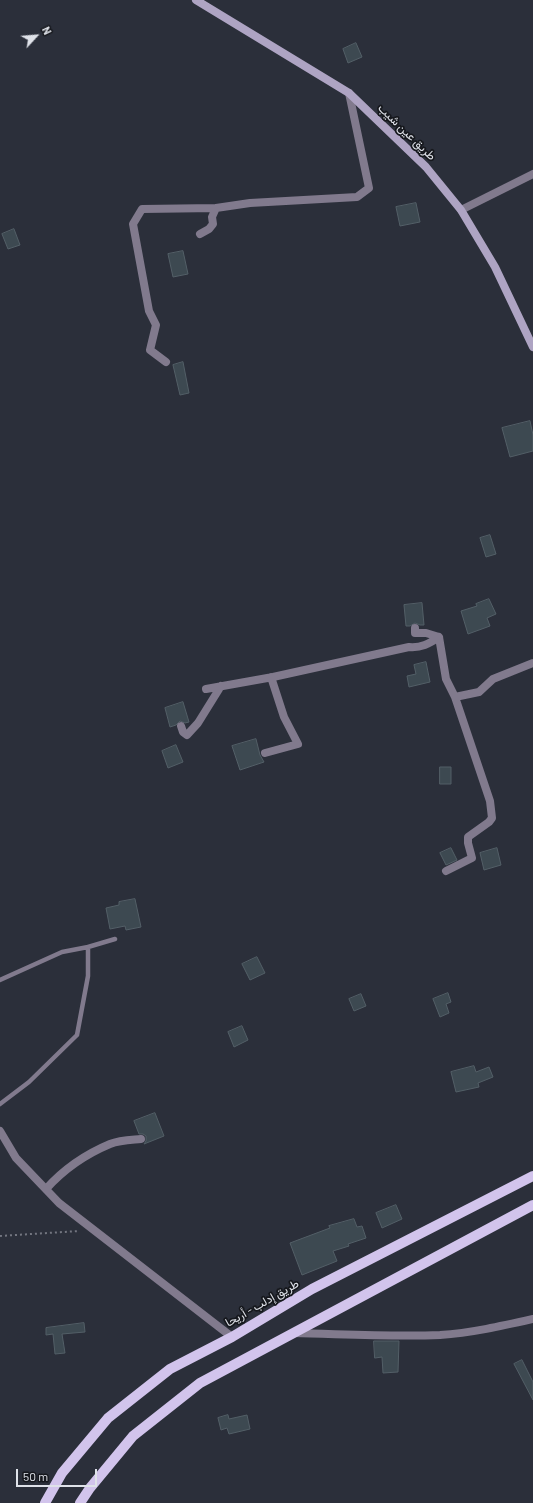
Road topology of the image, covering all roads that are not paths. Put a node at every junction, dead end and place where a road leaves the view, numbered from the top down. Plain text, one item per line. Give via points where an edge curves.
1 (196, 0) edge
2 (350, 93) junction
3 (533, 174) edge
4 (216, 208) junction
5 (460, 210) junction
6 (200, 234) dead end
7 (533, 347) edge
8 (166, 362) dead end
9 (415, 628) dead end
10 (439, 637) junction
11 (533, 663) edge
12 (271, 677) junction
13 (222, 686) junction
14 (206, 689) dead end
15 (455, 697) junction
16 (181, 726) dead end
17 (265, 753) dead end
18 (446, 871) dead end
19 (115, 939) dead end
20 (88, 947) junction
21 (0, 980) edge
22 (0, 1104) edge
23 (0, 1131) edge
24 (141, 1139) dead end
25 (533, 1176) edge
26 (46, 1189) junction
27 (533, 1205) edge
28 (533, 1319) edge
29 (294, 1333) junction
30 (232, 1337) junction
31 (45, 1503) edge
32 (80, 1503) edge

1 - 2 main road, طريق عين شيب
2 - 4 street via 369,188 357,197 250,203
2 - 5 main road, طريق عين شيب via 426,167
3 - 5 street
4 - 6 street via 212,217 213,224
4 - 8 street via 142,210 133,224 149,311 156,325 150,350
5 - 7 main road, طريق عين شيب via 495,267
9 - 10 street via 415,633
10 - 12 street via 418,648 409,647
10 - 15 street via 446,679
11 - 15 street via 493,679 479,692
12 - 13 street
12 - 17 street via 284,716 298,744
13 - 14 street
13 - 16 street via 187,735
15 - 18 street via 490,801 492,818 468,837 472,858
19 - 20 lane
20 - 21 lane via 62,952
20 - 22 lane via 88,976 77,1035 29,1082
23 - 26 street via 16,1158
24 - 26 street via 110,1143 71,1166
25 - 30 main road, طريق إدلب - أريحا via 312,1289
26 - 30 street via 92,1230
27 - 29 main road
28 - 29 street via 441,1335
29 - 32 main road via 200,1383 133,1436
30 - 31 main road, طريق إدلب - أريحا via 170,1370 108,1418 62,1473

